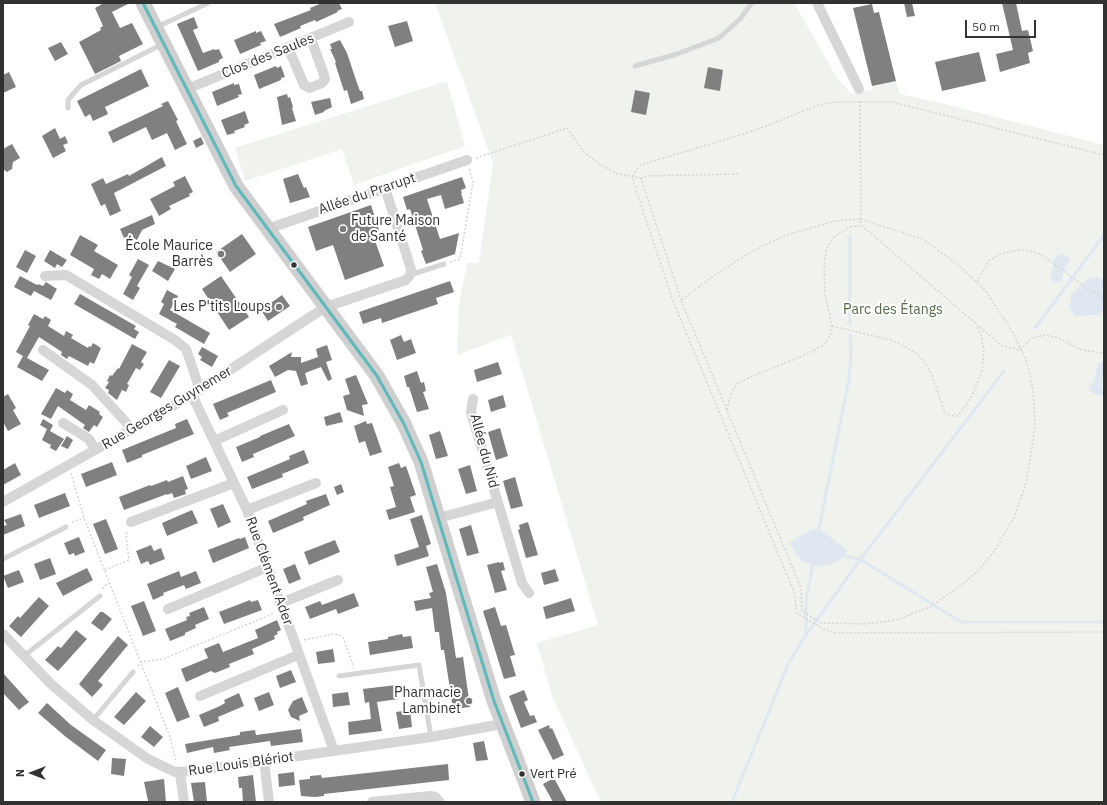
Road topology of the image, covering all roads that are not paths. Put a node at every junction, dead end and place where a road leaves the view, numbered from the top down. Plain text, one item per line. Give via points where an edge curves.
1 (143, 3) edge
2 (208, 3) edge
3 (752, 3) edge
4 (818, 3) edge
5 (349, 22) dead end
6 (156, 27) junction
7 (311, 39) junction
8 (164, 44) junction
9 (288, 48) junction
10 (635, 66) dead end
11 (187, 89) junction
12 (859, 89) road end
13 (68, 108) dead end
14 (467, 160) road end
15 (385, 188) junction
16 (268, 230) junction
17 (444, 264) road end
18 (410, 275) junction
19 (45, 276) dead end
20 (326, 307) junction
21 (43, 350) dead end
22 (196, 393) junction
23 (473, 399) dead end
24 (283, 410) dead end
25 (63, 423) dead end
26 (133, 430) junction
27 (214, 441) junction
28 (96, 450) junction
29 (316, 482) dead end
30 (234, 483) junction
31 (3, 502) edge
32 (498, 502) junction
33 (247, 510) junction
34 (439, 518) junction
35 (131, 522) road end
36 (66, 527) road end
37 (3, 559) edge
38 (268, 567) junction
39 (338, 580) dead end
40 (529, 593) dead end
41 (100, 596) road end
42 (282, 606) junction
43 (168, 608) dead end
44 (3, 634) edge
45 (298, 655) junction
46 (24, 656) junction
47 (133, 672) dead end
48 (340, 676) dead end
49 (200, 696) dead end
50 (93, 720) junction
51 (502, 724) junction
52 (431, 737) junction
53 (334, 751) junction
54 (264, 761) junction
55 (180, 773) junction
56 (184, 802) edge
57 (269, 802) edge
58 (372, 802) edge
59 (440, 802) edge
60 (533, 802) edge

1 - 6 main road
2 - 6 lane
3 - 10 lane via 740,19 719,38
4 - 12 street
5 - 7 street, Clos des Saules
6 - 8 main road
7 - 9 street, Clos des Saules
7 - 9 street via 323,72 322,84 310,88 304,85
8 - 11 main road
8 - 13 lane via 81,85 68,100
9 - 11 street, Clos des Saules
11 - 16 main road via 236,186
14 - 15 street, Allée du Prarupt
15 - 16 street, Allée du Prarupt
15 - 18 street via 411,269
16 - 20 main road
17 - 18 lane
18 - 20 street, Rue Georges Guynemer via 406,280
19 - 22 street, Rue Clément Ader via 66,275 175,340 186,349
20 - 22 street, Rue Georges Guynemer
20 - 34 main road via 377,376 404,424 421,462
21 - 26 street via 92,385
22 - 26 street, Rue Georges Guynemer
22 - 27 street, Rue Clément Ader
23 - 32 street, Allée du Nid via 471,412
24 - 27 street
25 - 28 street via 89,439
26 - 28 street, Rue Georges Guynemer
27 - 30 street, Rue Clément Ader
28 - 31 street, Rue Georges Guynemer
29 - 33 street
30 - 33 street, Rue Clément Ader
30 - 35 street
32 - 34 street, Allée du Nid
32 - 40 street, Allée du Nid via 522,583
33 - 38 street, Rue Clément Ader
34 - 51 main road
36 - 37 lane
38 - 42 street, Rue Clément Ader
38 - 43 street
39 - 42 street
41 - 46 lane
42 - 45 street, Rue Clément Ader
44 - 46 street, Rue Louis Blériot
45 - 49 street
45 - 53 street, Rue Clément Ader
46 - 50 street, Rue Louis Blériot via 51,684
47 - 50 lane
48 - 52 lane via 419,665
50 - 55 street, Rue Louis Blériot via 148,759
51 - 52 street, Rue Louis Blériot
51 - 60 main road
52 - 53 street, Rue Louis Blériot
53 - 54 street, Rue Louis Blériot
54 - 55 street, Rue Louis Blériot
54 - 57 street
55 - 56 street
58 - 59 street via 430,796

